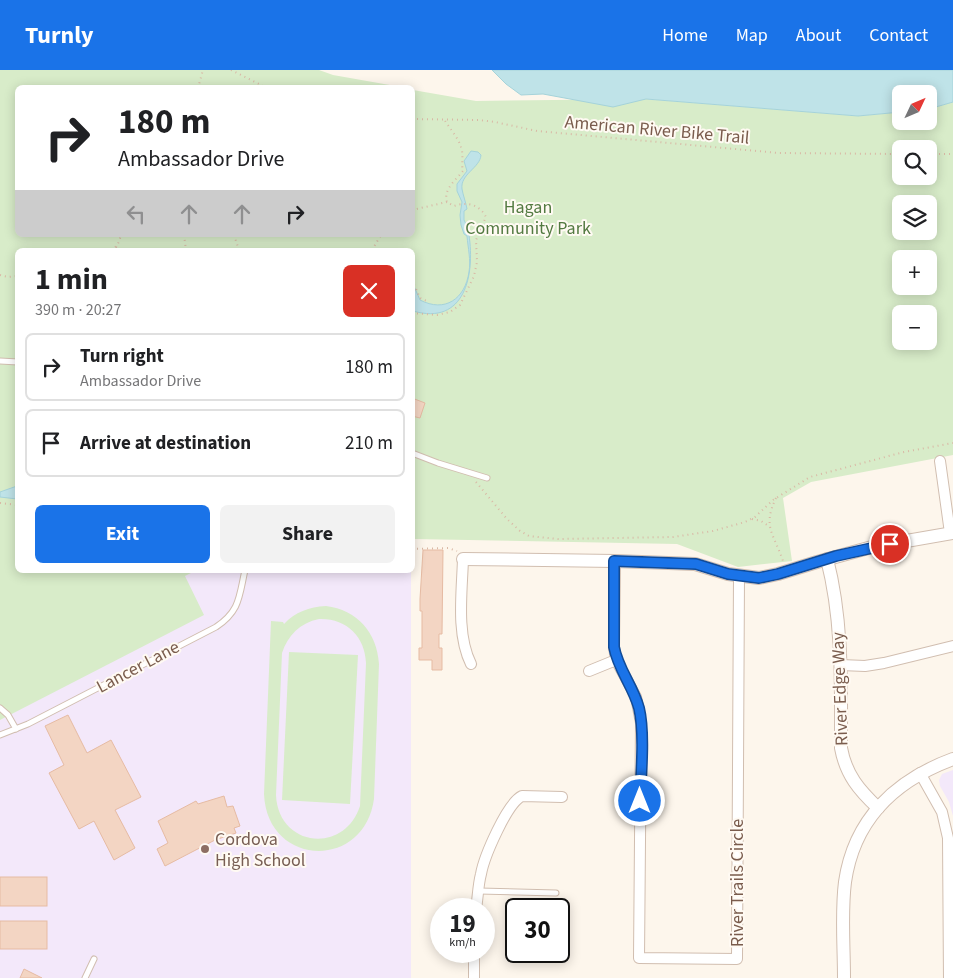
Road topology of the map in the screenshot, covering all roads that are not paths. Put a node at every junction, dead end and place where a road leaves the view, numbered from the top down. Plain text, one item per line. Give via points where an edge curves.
1 (0, 361) edge
2 (15, 362) edge
3 (415, 454) edge
4 (940, 461) dead end
5 (487, 478) dead end
6 (952, 533) edge
7 (463, 559) joint
8 (827, 559) junction
9 (614, 561) junction
10 (244, 573) edge
11 (739, 576) junction
12 (953, 646) edge
13 (616, 660) junction
14 (471, 664) dead end
15 (841, 665) junction
16 (589, 671) dead end
17 (0, 708) edge
18 (16, 729) junction
19 (0, 735) edge
20 (953, 759) edge
21 (920, 773) junction
22 (562, 797) dead end
23 (878, 808) junction
24 (479, 891) junction
25 (556, 893) dead end
26 (951, 894) edge
27 (478, 898) edge
28 (94, 958) dead end
29 (474, 963) edge
30 (85, 978) edge
31 (474, 978) edge
32 (844, 978) edge
33 (949, 978) edge

1 - 2 lane
3 - 5 lane
4 - 6 street
6 - 8 street
7 - 9 street
7 - 14 street via 462,636
8 - 11 street via 759,578
8 - 15 street, River Edge Way via 838,622
9 - 11 street via 696,564
9 - 13 street, River Trails Circle
10 - 18 lane, Lancer Lane via 236,608 224,622
11 - 13 street, River Trails Circle via 737,959 639,958 641,723 636,697
12 - 15 street via 884,663
13 - 16 street
15 - 23 street, River Edge Way via 843,760 854,783
17 - 18 lane
18 - 19 lane, Lancer Lane
20 - 21 street
21 - 23 street via 900,786
21 - 26 street via 937,800 946,825
22 - 24 street via 522,796 516,799 502,822 480,874
23 - 32 street via 853,850 847,873
24 - 25 lane
24 - 27 street
26 - 33 street
28 - 30 lane
29 - 31 street

